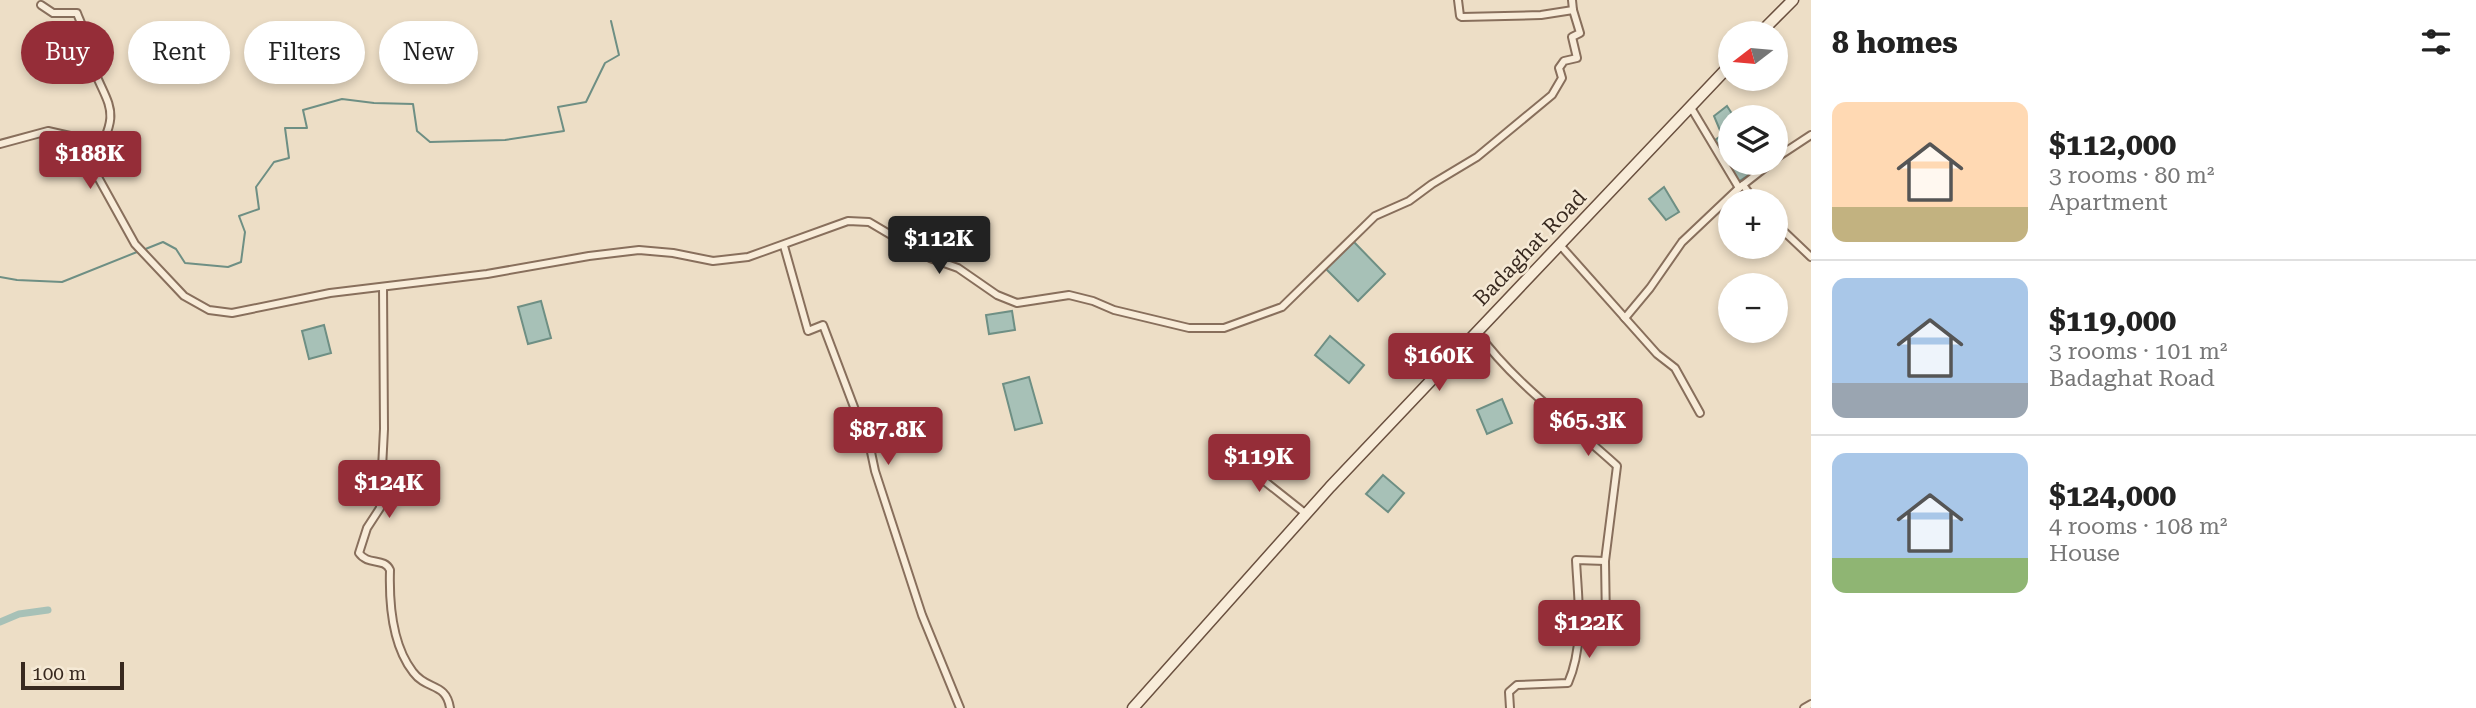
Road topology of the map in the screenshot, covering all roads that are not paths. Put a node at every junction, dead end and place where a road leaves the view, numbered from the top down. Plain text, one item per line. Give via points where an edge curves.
1 (1458, 0) edge
2 (1572, 0) edge
3 (1793, 0) edge
4 (41, 5) dead end
5 (1573, 10) junction
6 (1772, 21) edge
7 (1718, 77) edge
8 (1690, 106) junction
9 (1811, 135) edge
10 (0, 144) edge
11 (1788, 150) edge
12 (91, 166) junction
13 (1755, 175) edge
14 (1741, 186) junction
15 (1744, 189) edge
16 (1788, 235) edge
17 (1560, 245) junction
18 (784, 246) junction
19 (1811, 257) edge
20 (383, 287) junction
21 (1623, 317) junction
22 (1477, 332) junction
23 (1700, 413) dead end
24 (1229, 453) dead end
25 (1306, 514) junction
26 (1605, 561) junction
27 (1606, 622) dead end
28 (1811, 704) edge
29 (450, 708) edge
30 (960, 708) edge
31 (1133, 708) edge
32 (1510, 708) edge
33 (1804, 708) edge

1 - 5 street via 1462,17
2 - 5 street
3 - 6 main road
4 - 12 street via 53,13 77,13 87,53 108,97 112,113 107,138
5 - 18 street via 1580,33 1572,37 1577,58 1564,61 1559,68 1562,78 1552,95 1477,157 1409,201 1376,216 1282,307 1224,328 1189,328 1069,295 1017,303 869,222 848,222
7 - 8 main road, Badaghat Road
8 - 14 street
8 - 17 main road, Badaghat Road
9 - 11 street
10 - 12 street via 48,131 70,136
12 - 20 street via 135,244 184,296 209,310 232,313
13 - 14 street
14 - 15 street
14 - 21 street via 1682,243
16 - 19 street
17 - 21 street
17 - 22 main road, Badaghat Road
18 - 20 street via 713,261 639,250
18 - 30 street via 808,331 823,325 871,452 922,615
20 - 29 street via 380,508 359,553 367,561 388,565 390,606 402,649 412,671 444,692
21 - 23 street via 1675,368
22 - 25 main road, Badaghat Road
22 - 26 street via 1527,388 1617,466
24 - 25 street
25 - 31 main road, Badaghat Road
26 - 27 street
26 - 32 street via 1576,560 1580,639 1568,683 1517,685 1509,692
28 - 33 street

